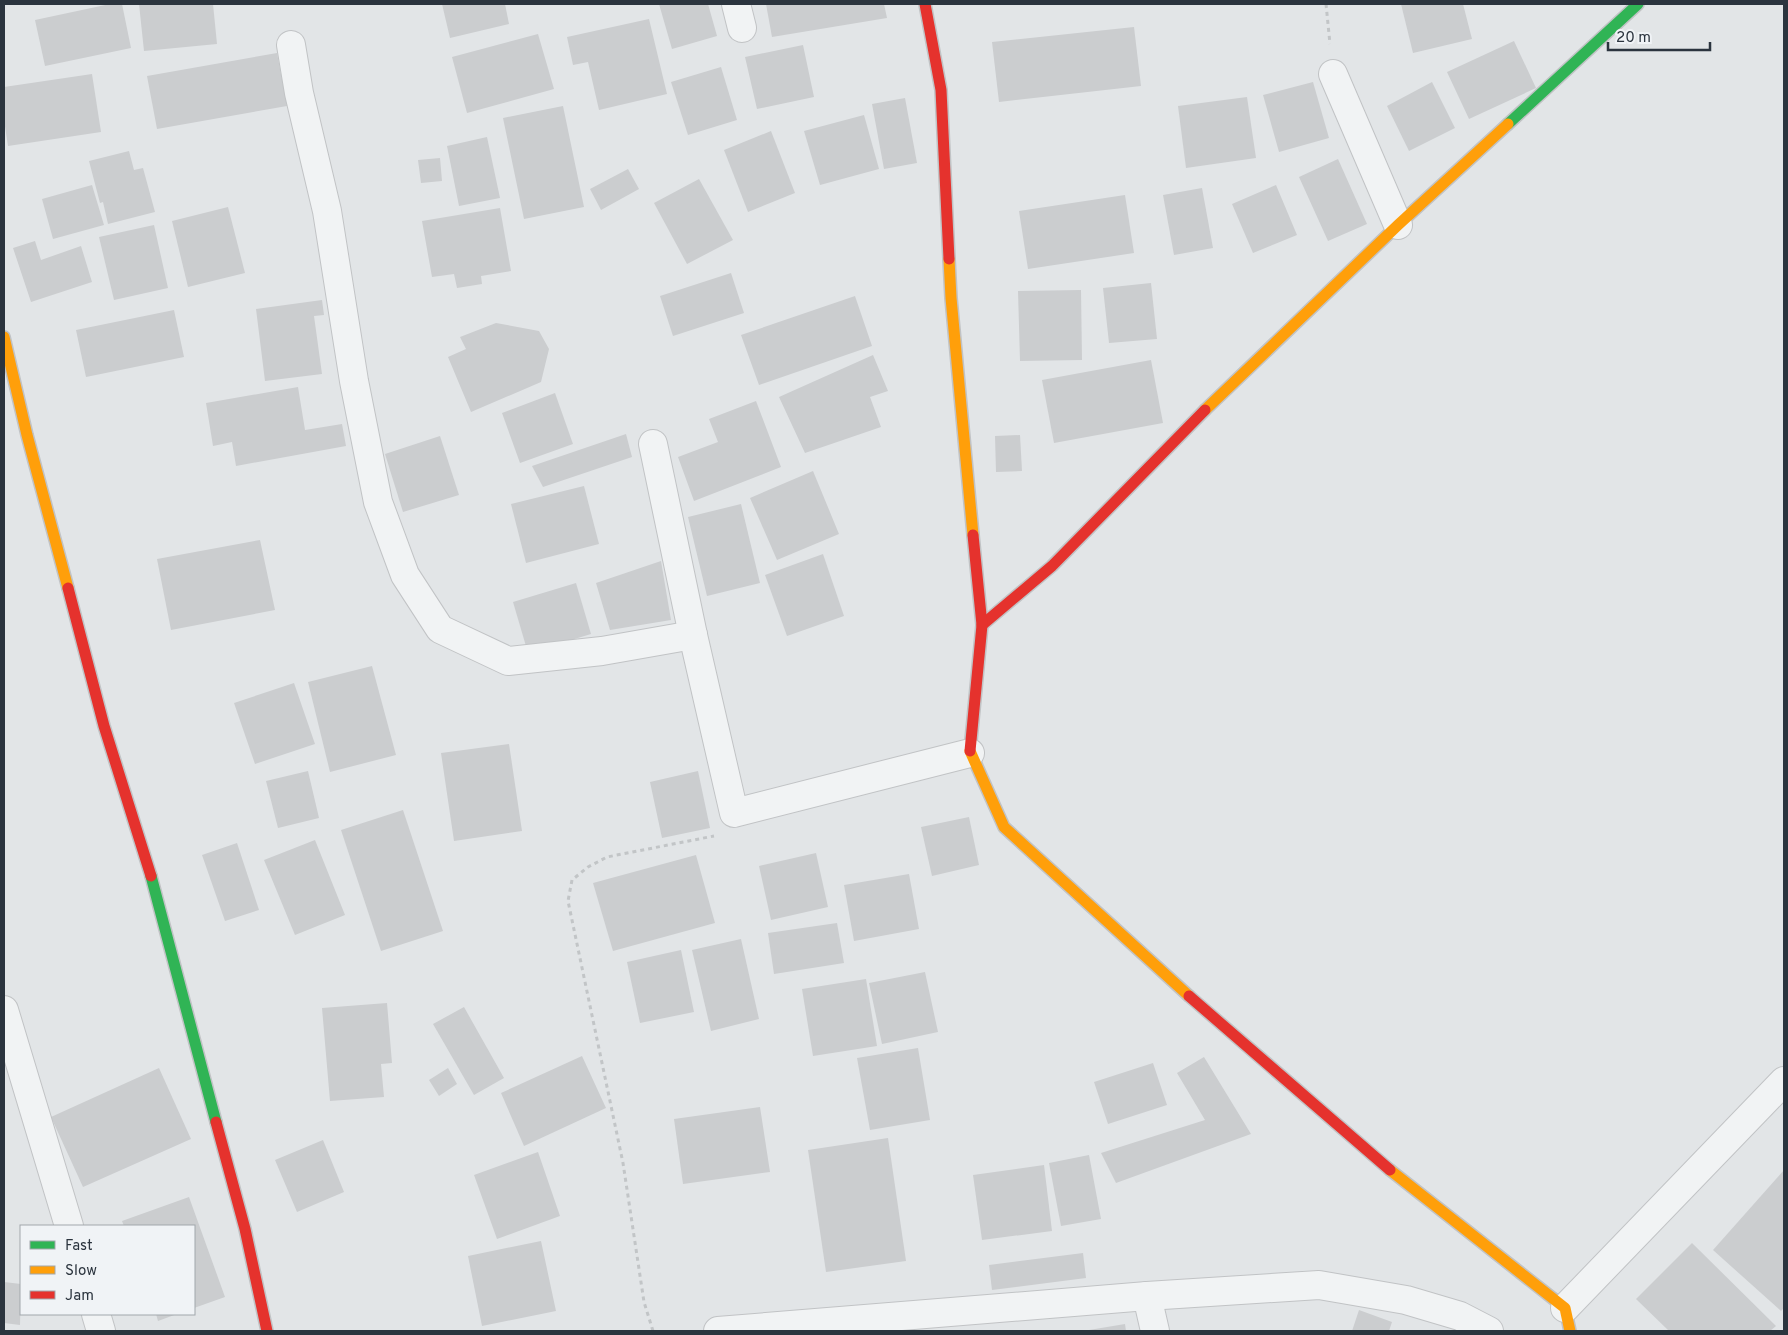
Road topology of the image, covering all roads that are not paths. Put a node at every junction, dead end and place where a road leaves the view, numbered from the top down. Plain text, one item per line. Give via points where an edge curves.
1 (925, 4) edge
2 (1638, 4) edge
3 (291, 44) dead end
4 (1333, 74) road end
5 (1398, 225) junction
6 (4, 337) edge
7 (653, 444) dead end
8 (982, 625) junction
9 (692, 635) junction
10 (970, 753) junction
11 (4, 1010) edge
12 (1784, 1081) edge
13 (69, 1225) edge
14 (1147, 1296) junction
15 (96, 1315) edge
16 (1567, 1320) edge
17 (101, 1331) edge
18 (267, 1331) edge
19 (718, 1331) edge
20 (1155, 1331) edge
21 (1489, 1331) edge

1 - 8 street via 941,90 951,298
2 - 5 street
3 - 9 street via 326,211 378,502 405,575 440,629 508,661 602,651
4 - 5 street
5 - 8 street via 1212,402 1052,566
6 - 18 street via 104,726 151,876 245,1229
7 - 9 street
8 - 10 street
9 - 10 street via 734,813
10 - 16 street via 1004,827 1252,1051
11 - 13 street
12 - 16 street
14 - 19 street
14 - 20 street
14 - 21 street via 1318,1285 1406,1300 1460,1316
15 - 17 street

